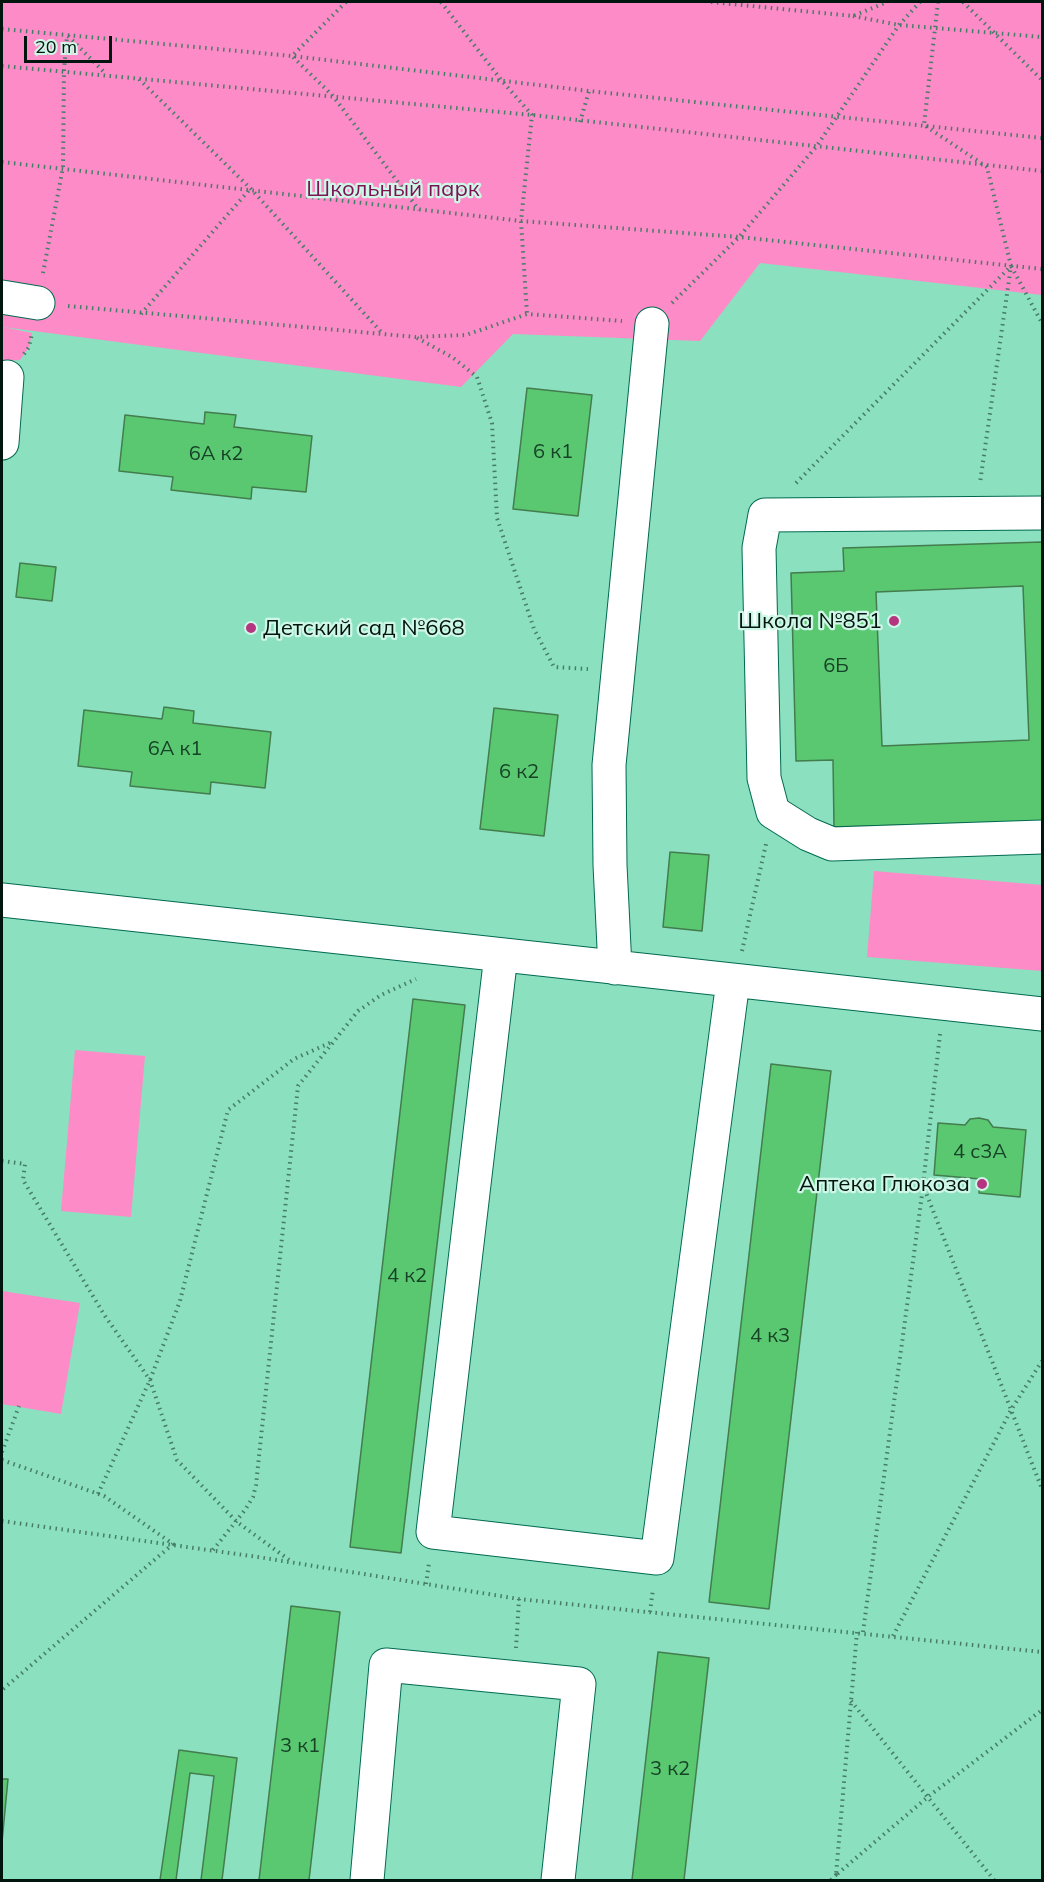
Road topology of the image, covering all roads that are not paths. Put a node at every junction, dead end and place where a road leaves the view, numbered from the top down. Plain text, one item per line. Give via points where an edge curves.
1 (2, 297) edge
2 (38, 303) road end
3 (652, 324) road end
4 (7, 377) road end
5 (2, 443) edge
6 (1042, 513) edge
7 (1042, 837) edge
8 (2, 900) edge
9 (501, 955) junction
10 (615, 968) junction
11 (733, 981) junction
12 (1042, 1014) edge
13 (367, 1881) edge
14 (558, 1881) edge

1 - 2 lane
3 - 10 lane via 609,765
4 - 5 lane
6 - 7 lane via 765,515 759,548 764,778 773,812 807,834 832,844
8 - 9 lane
9 - 10 lane
9 - 11 lane via 434,1532 657,1558
10 - 11 lane
11 - 12 lane
13 - 14 lane via 386,1665 579,1684

